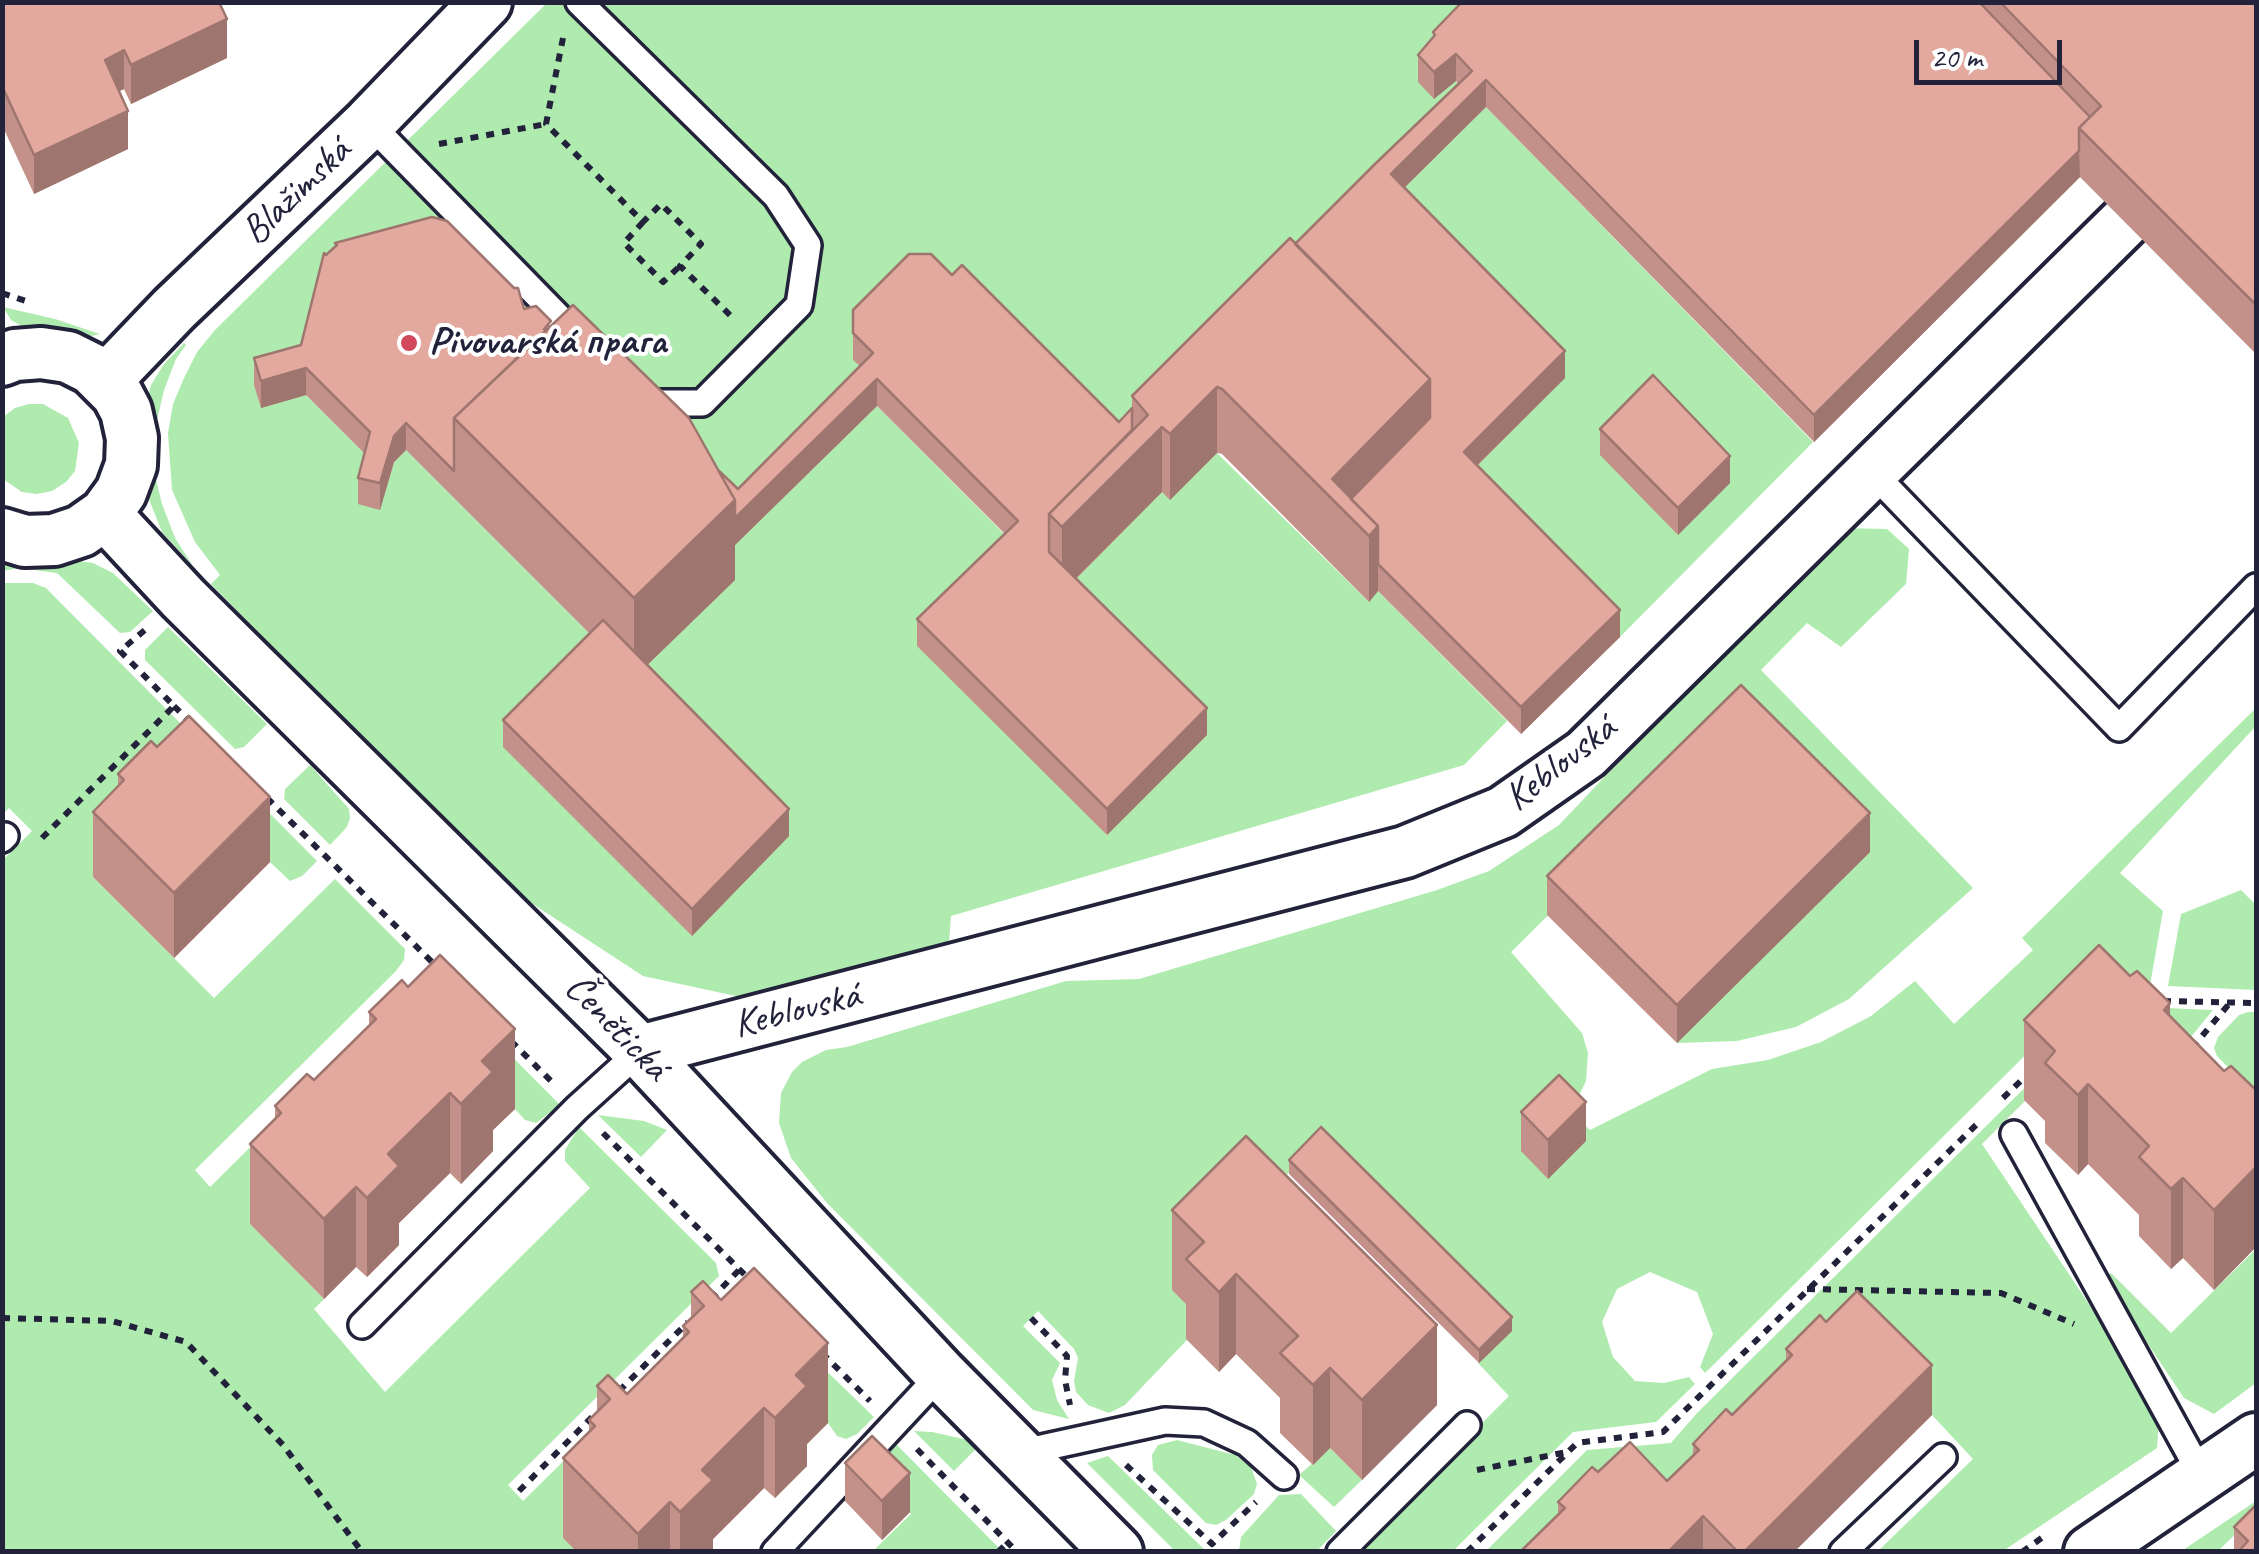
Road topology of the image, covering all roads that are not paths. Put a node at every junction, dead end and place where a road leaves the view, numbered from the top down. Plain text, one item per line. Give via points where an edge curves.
1 (486, 2) edge
2 (573, 11) edge
3 (2256, 86) edge
4 (383, 137) junction
5 (593, 352) edge
6 (2, 360) edge
7 (106, 380) junction
8 (621, 380) edge
9 (1872, 471) junction
10 (105, 514) junction
11 (2, 534) edge
12 (2256, 587) edge
13 (640, 1051) junction
14 (2014, 1134) dead end
15 (362, 1325) dead end
16 (941, 1374) junction
17 (1467, 1425) dead end
18 (2256, 1439) edge
19 (1018, 1453) junction
20 (1943, 1457) dead end
21 (1284, 1476) road end
22 (2202, 1476) junction
23 (775, 1552) edge
24 (1117, 1552) edge
25 (1340, 1552) edge
26 (1843, 1552) edge
27 (2090, 1552) edge

1 - 4 street, Blažimská
2 - 8 lane via 776,196 808,245 800,305 702,403 651,403
3 - 9 street, Keblovská
4 - 5 lane
4 - 7 street, Blažimská via 174,309
6 - 7 street via 42,353 68,357
7 - 10 street via 126,411 132,438 131,466
9 - 12 lane via 2118,728
9 - 13 street, Keblovská via 1586,754 1504,812 1406,852
10 - 11 street via 54,540
10 - 13 street, Čenětická
13 - 15 lane
13 - 16 street, Čenětická
14 - 22 lane
16 - 19 street, Čenětická
16 - 23 lane
17 - 25 lane
18 - 22 street
19 - 21 lane via 1165,1421 1204,1424 1247,1443
19 - 24 street, Čenětická
20 - 26 lane
22 - 27 street

